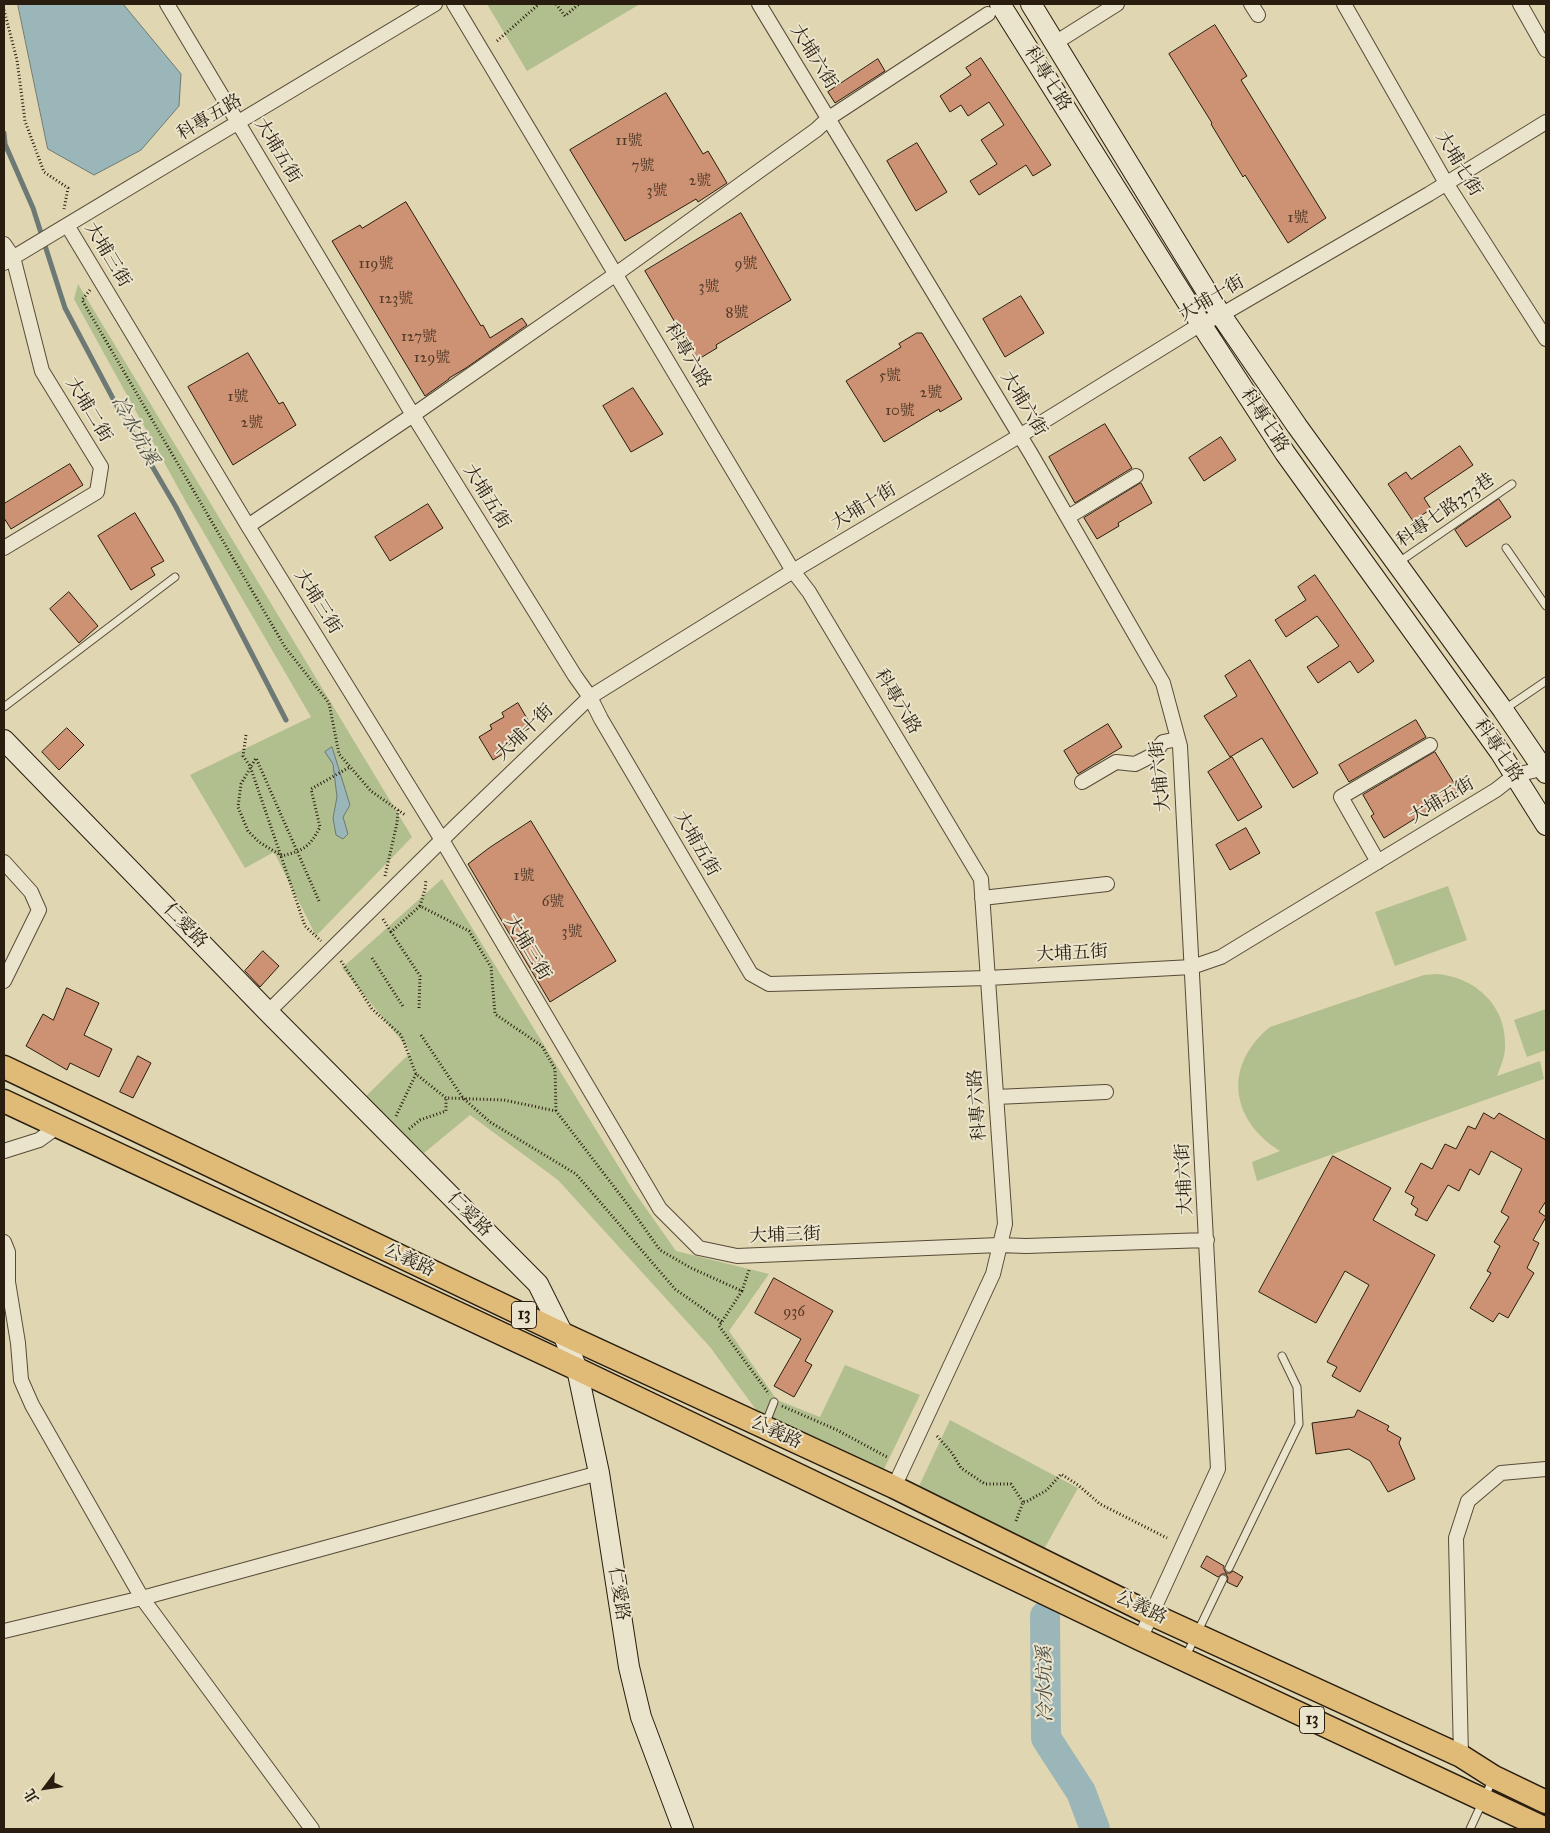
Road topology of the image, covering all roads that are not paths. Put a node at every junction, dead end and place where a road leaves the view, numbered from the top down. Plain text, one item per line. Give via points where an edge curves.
1 (167, 4) edge
2 (435, 4) edge
3 (454, 4) edge
4 (759, 4) edge
5 (1031, 4) edge
6 (1118, 4) edge
7 (1344, 4) edge
8 (1520, 4) edge
9 (994, 9) edge
10 (1055, 43) junction
11 (1546, 50) edge
12 (829, 118) junction
13 (1546, 122) edge
14 (238, 123) junction
15 (1446, 183) junction
16 (61, 228) junction
17 (4, 244) edge
18 (14, 257) edge
19 (616, 274) junction
20 (1221, 315) junction
21 (1201, 324) junction
22 (1546, 339) edge
23 (414, 415) junction
24 (1020, 436) junction
25 (1136, 476) dead end
26 (1512, 484) dead end
27 (1068, 517) junction
28 (248, 526) junction
29 (4, 548) edge
30 (1506, 548) dead end
31 (1397, 564) junction
32 (793, 571) junction
33 (175, 577) dead end
34 (1546, 606) edge
35 (1546, 682) edge
36 (590, 697) junction
37 (4, 707) edge
38 (1503, 710) junction
39 (1178, 739) junction
40 (4, 740) edge
41 (1430, 745) dead end
42 (1545, 770) edge
43 (1515, 775) junction
44 (1082, 782) dead end
45 (1546, 825) edge
46 (442, 840) junction
47 (4, 862) edge
48 (1378, 862) junction
49 (1107, 884) dead end
50 (982, 898) junction
51 (1192, 967) junction
52 (988, 978) junction
53 (4, 981) edge
54 (268, 1012) junction
55 (4, 1067) edge
56 (1106, 1092) dead end
57 (996, 1098) junction
58 (4, 1101) edge
59 (57, 1127) junction
60 (4, 1151) edge
61 (1207, 1240) junction
62 (4, 1242) edge
63 (999, 1245) junction
64 (563, 1334) junction
65 (1282, 1356) dead end
66 (577, 1369) junction
67 (774, 1402) road end
68 (764, 1427) junction
69 (1546, 1469) edge
70 (598, 1473) junction
71 (894, 1487) junction
72 (1229, 1568) dead end
73 (1223, 1579) dead end
74 (142, 1598) junction
75 (1151, 1614) junction
76 (4, 1631) edge
77 (1196, 1634) junction
78 (1140, 1640) junction
79 (1184, 1660) junction
80 (1461, 1756) junction
81 (1494, 1777) junction
82 (1484, 1800) junction
83 (1546, 1802) edge
84 (312, 1829) edge
85 (683, 1829) edge
86 (1470, 1829) edge
87 (1546, 1829) edge

1 - 14 street, 大埔五街
2 - 14 street, 科專五路
3 - 19 street, 科專六路
4 - 12 street, 大埔六街
5 - 10 street, 科專七路
6 - 10 street
7 - 15 street, 大埔七街
8 - 11 street
9 - 12 street
9 - 21 street, 科專七路
10 - 20 street, 科專七路
12 - 19 street
12 - 24 street, 大埔六街
13 - 15 street, 大埔十街
14 - 16 street, 科專五路
14 - 23 street, 大埔五街
15 - 20 street, 大埔十街
15 - 22 street, 大埔七街
16 - 18 street, 科專五路
16 - 28 street, 大埔三街 via 99,278
17 - 18 street, 大埔二街
18 - 29 street, 大埔二街 via 42,371 101,468 97,492
19 - 23 street
19 - 32 street, 科專六路
20 - 21 street, 大埔十街
20 - 31 street, 科專七路
21 - 24 street, 大埔十街
21 - 43 street, 科專七路 via 1285,453
23 - 28 street
23 - 36 street, 大埔五街
24 - 27 street, 大埔六街
24 - 32 street, 大埔十街
25 - 27 street
26 - 31 lane, 科專七路373巷
27 - 39 street, 大埔六街 via 1163,683
28 - 46 street, 大埔三街
30 - 34 lane
31 - 38 street, 科專七路
32 - 36 street, 大埔十街
32 - 50 street, 科專六路 via 810,592 981,879
33 - 37 lane
35 - 38 lane
36 - 46 street, 大埔十街
36 - 52 street, 大埔五街 via 751,974 769,984
38 - 42 street, 科專七路
39 - 44 street via 1162,742 1153,755 1135,764 1116,762
39 - 51 street, 大埔六街
40 - 54 street, 仁愛路
41 - 48 street via 1341,797
42 - 43 street, 大埔五街
43 - 45 street, 科專七路
43 - 48 street, 大埔五街
46 - 54 street, 大埔十街
46 - 63 street, 大埔三街 via 660,1209 699,1248 751,1256
47 - 53 street via 31,892 40,910
48 - 51 street, 大埔五街 via 1221,957
49 - 50 street
50 - 52 street, 科專六路
51 - 52 street, 大埔五街
51 - 61 street, 大埔六街
52 - 57 street, 科專六路
54 - 64 street, 仁愛路 via 538,1284
55 - 64 main road, 公義路 / 13
56 - 57 street
57 - 63 street, 科專六路 via 1005,1224
58 - 59 main road, 公義路 / 13
59 - 60 street via 39,1140
59 - 66 main road, 公義路 / 13
61 - 63 street, 大埔三街
61 - 75 street, 大埔六街 via 1218,1469
62 - 74 street via 8,1252 8,1282 21,1380 32,1405
63 - 71 street, 科專六路 via 993,1274
64 - 66 street, 仁愛路
64 - 68 main road, 公義路 / 13
65 - 72 lane via 1297,1387 1299,1424
66 - 70 street, 仁愛路
66 - 78 main road, 公義路 / 13
67 - 68 lane
68 - 71 main road, 公義路 / 13
69 - 80 street via 1501,1473 1468,1501 1456,1538
70 - 74 street
70 - 85 street, 仁愛路 via 629,1667 641,1718
71 - 75 main road, 公義路 / 13
73 - 77 lane
74 - 76 street
74 - 84 street
75 - 77 main road, 公義路 / 13
75 - 78 street, 大埔六街
77 - 79 lane
77 - 80 main road, 公義路 / 13
78 - 79 main road, 公義路 / 13
79 - 82 main road, 公義路 / 13
80 - 81 main road, 公義路 / 13
81 - 82 lane
81 - 83 main road, 公義路 / 13
82 - 86 lane
82 - 87 main road, 公義路 / 13

